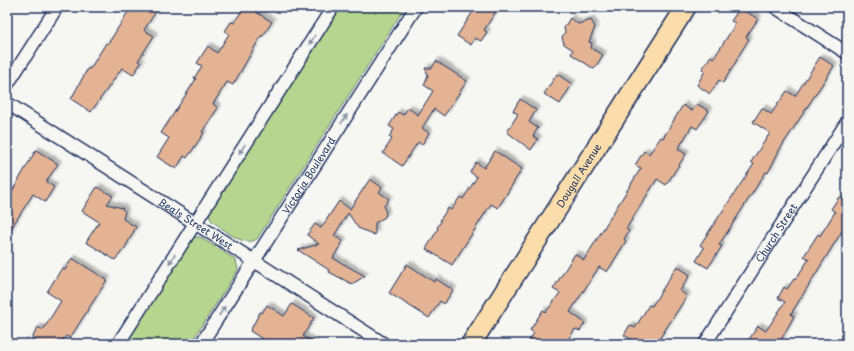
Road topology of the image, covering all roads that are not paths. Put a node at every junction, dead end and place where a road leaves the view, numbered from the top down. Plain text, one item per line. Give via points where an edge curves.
1 (57, 7) edge
2 (333, 7) edge
3 (416, 7) edge
4 (686, 7) edge
5 (775, 7) edge
6 (847, 53) edge
7 (7, 85) edge
8 (7, 103) edge
9 (847, 122) edge
10 (195, 223) junction
11 (254, 261) junction
12 (118, 344) edge
13 (201, 344) edge
14 (384, 344) edge
15 (471, 344) edge
16 (705, 344) edge

1 - 7 street
2 -> 10 street
11 -> 3 street, Victoria Boulevard
4 - 15 main road, Dougall Avenue
5 - 6 street
8 - 10 street, Beals Street West
9 - 16 street, Church Street
10 - 11 street, Beals Street West
10 -> 12 street
13 -> 11 street, Victoria Boulevard
11 - 14 street, Beals Street West

